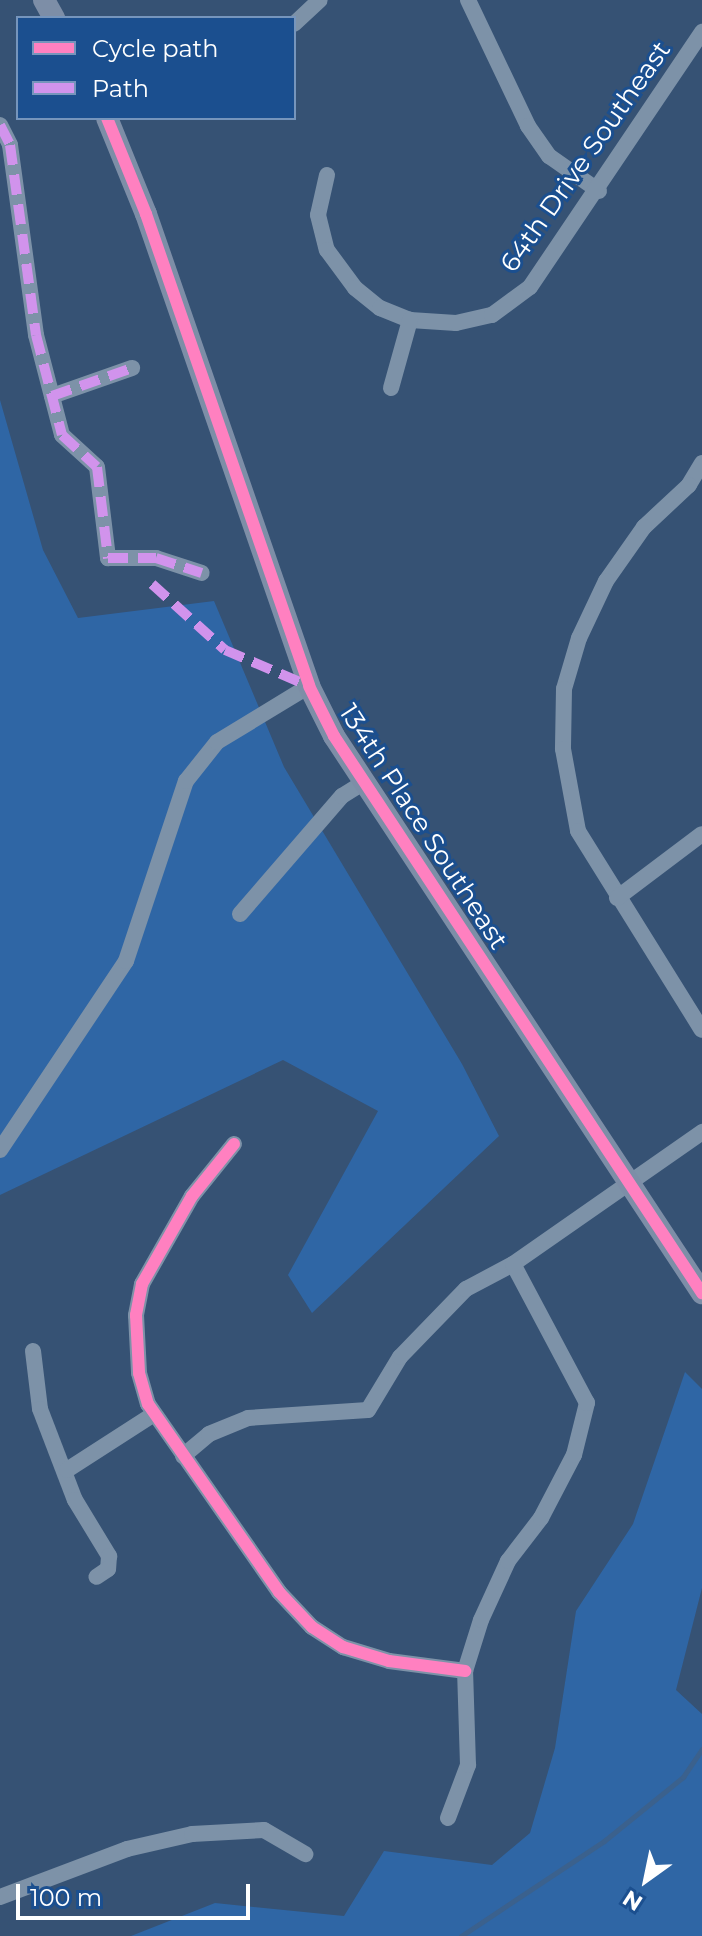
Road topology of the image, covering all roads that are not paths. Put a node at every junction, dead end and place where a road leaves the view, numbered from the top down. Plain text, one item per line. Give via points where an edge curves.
1 (320, 0) edge
2 (468, 0) edge
3 (296, 22) edge
4 (702, 32) edge
5 (108, 120) edge
6 (0, 125) edge
7 (327, 175) dead end
8 (599, 191) junction
9 (410, 320) junction
10 (132, 368) dead end
11 (391, 388) dead end
12 (52, 396) junction
13 (702, 463) edge
14 (202, 573) dead end
15 (309, 686) junction
16 (364, 782) junction
17 (702, 834) edge
18 (617, 898) junction
19 (240, 914) dead end
20 (702, 1030) edge
21 (702, 1132) edge
22 (234, 1144) dead end
23 (0, 1150) edge
24 (629, 1182) junction
25 (513, 1264) junction
26 (702, 1293) edge
27 (33, 1351) dead end
28 (154, 1414) junction
29 (183, 1456) junction
30 (67, 1470) junction
31 (96, 1577) dead end
32 (465, 1671) junction
33 (448, 1818) dead end
34 (305, 1854) dead end
35 (0, 1897) edge

1 - 3 street
2 - 8 street via 528,126 549,156
4 - 8 street, 64th Drive Southeast
5 - 15 main road, 134th Place Southeast via 146,214
6 - 12 street via 10,145 36,335
7 - 9 street, 64th Drive Southeast via 318,215 327,250 355,288 380,308
8 - 9 street, 64th Drive Southeast via 530,287 492,315 456,323
9 - 11 street
10 - 12 street
12 - 14 street via 62,435 97,467 108,558 156,558
13 - 18 street via 689,485 644,527 606,581 579,638 564,689 563,749 578,831
15 - 16 main road, 134th Place Southeast
15 - 23 street via 217,742 186,781 126,961
16 - 19 street via 342,796
16 - 24 main road, 134th Place Southeast
17 - 18 street
18 - 20 street
21 - 24 street
22 - 28 street via 192,1196 142,1284 136,1315 139,1373
24 - 25 street
24 - 26 main road, 134th Place Southeast
25 - 29 street via 466,1289 431,1320 368,1410 248,1418 209,1434
25 - 32 street via 587,1403 574,1455 541,1518 508,1561
27 - 30 street via 40,1409
28 - 29 street
28 - 30 street
29 - 32 street via 279,1592 312,1627 343,1647 389,1661
30 - 31 street via 75,1500 109,1556 108,1569
32 - 33 street via 468,1765
34 - 35 street via 264,1830 192,1834 127,1849

